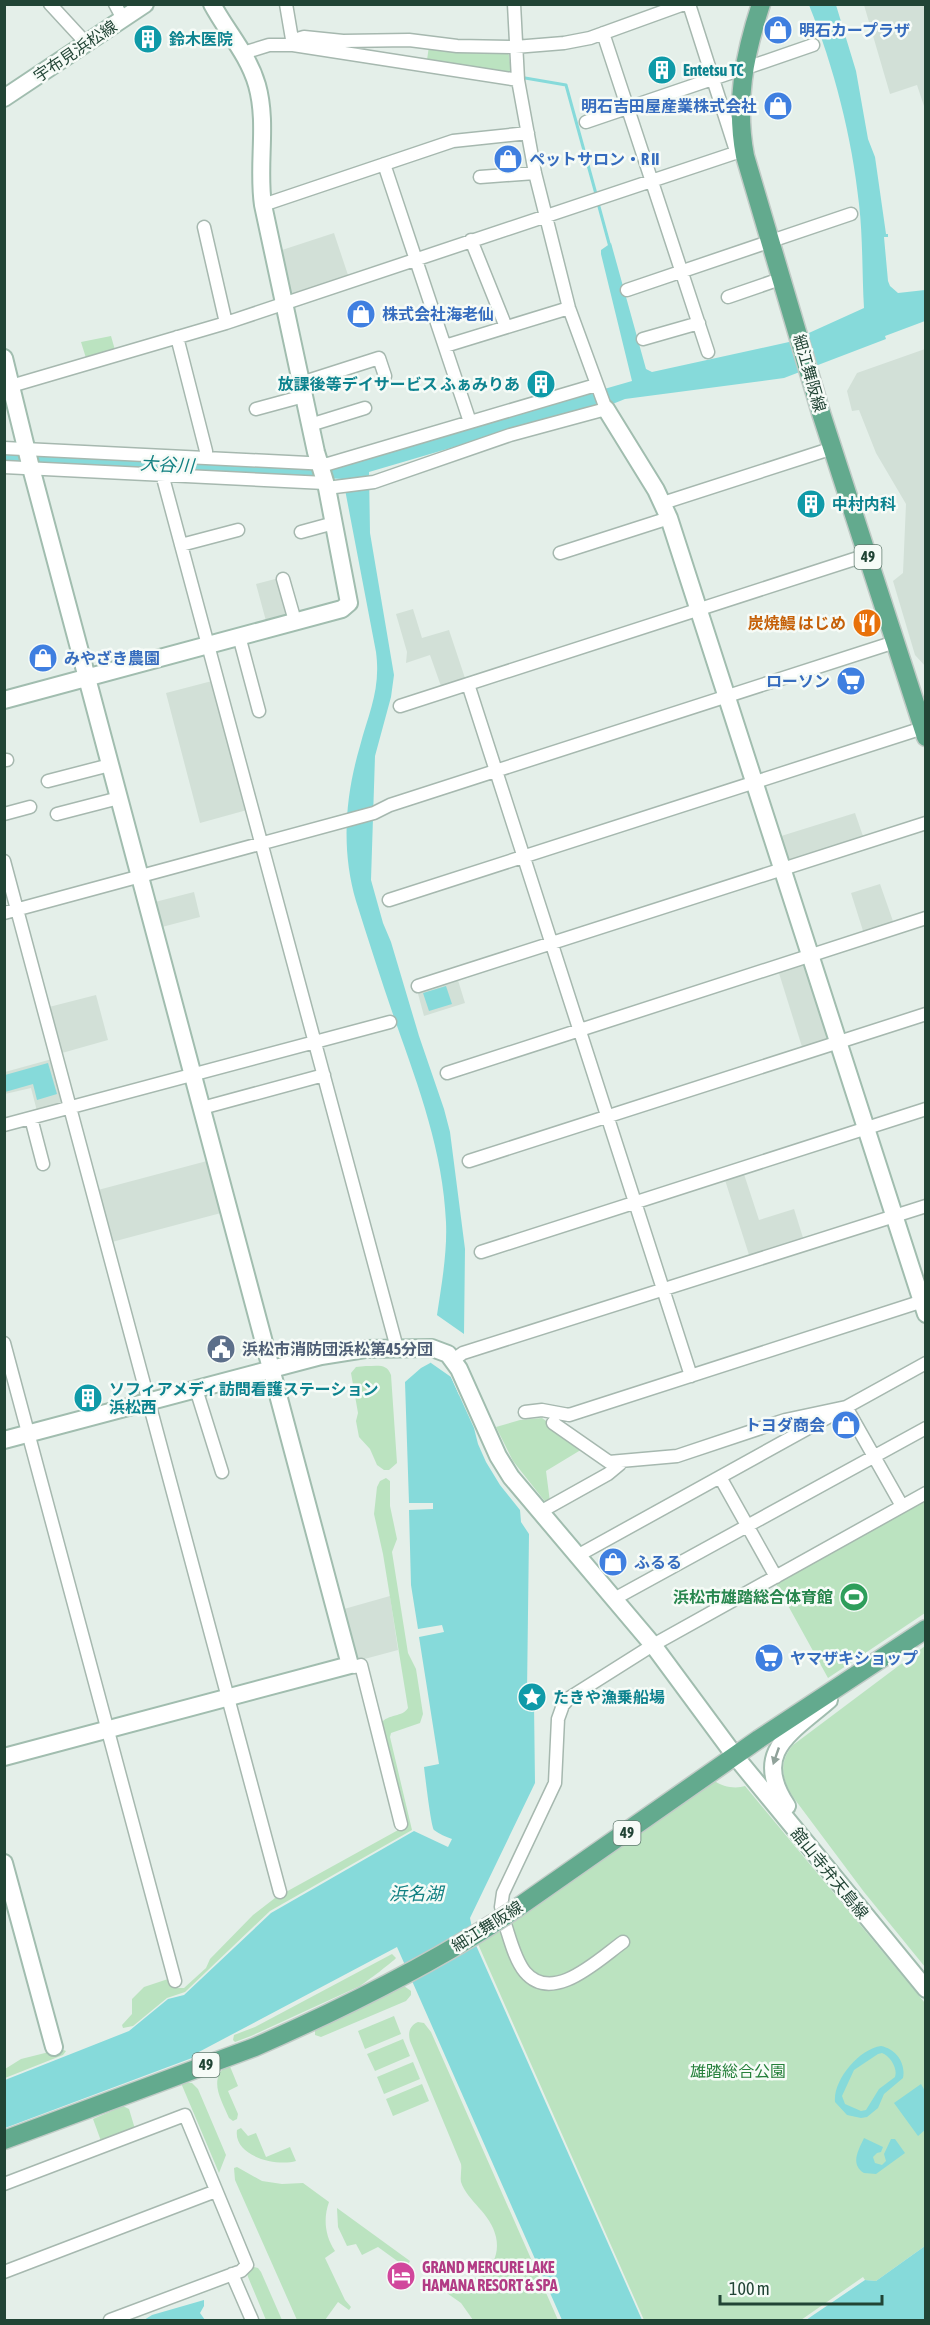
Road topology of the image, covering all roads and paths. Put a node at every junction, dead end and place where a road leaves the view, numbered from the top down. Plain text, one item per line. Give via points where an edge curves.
1 (50, 4) edge
2 (145, 4) edge
3 (212, 4) edge
4 (286, 4) edge
5 (514, 4) edge
6 (684, 4) edge
7 (689, 4) edge
8 (761, 4) edge
9 (119, 12) edge
10 (603, 33) junction
11 (293, 42) junction
12 (86, 43) junction
13 (813, 45) dead end
14 (515, 47) junction
15 (243, 52) junction
16 (738, 68) junction
17 (713, 79) junction
18 (518, 80) junction
19 (4, 98) edge
20 (628, 108) junction
21 (586, 122) dead end
22 (528, 133) junction
23 (740, 151) junction
24 (384, 164) junction
25 (535, 172) junction
26 (480, 177) dead end
27 (652, 180) junction
28 (263, 205) junction
29 (546, 214) junction
30 (851, 214) dead end
31 (204, 227) dead end
32 (471, 240) junction
33 (771, 241) junction
34 (415, 259) junction
35 (682, 272) junction
36 (783, 278) junction
37 (627, 290) dead end
38 (728, 297) dead end
39 (284, 303) junction
40 (569, 308) junction
41 (226, 323) junction
42 (699, 323) junction
43 (506, 327) junction
44 (177, 337) junction
45 (643, 339) dead end
46 (445, 346) junction
47 (708, 351) dead end
48 (4, 358) edge
49 (385, 376) dead end
50 (11, 386) junction
51 (597, 387) junction
52 (302, 389) junction
53 (604, 407) junction
54 (365, 408) dead end
55 (256, 409) dead end
56 (470, 422) junction
57 (310, 425) junction
58 (4, 448) edge
59 (833, 448) junction
60 (28, 458) junction
61 (206, 458) junction
62 (4, 467) edge
63 (162, 474) junction
64 (326, 478) junction
65 (666, 511) junction
66 (334, 523) junction
67 (238, 530) dead end
68 (300, 532) dead end
69 (181, 545) junction
70 (560, 553) dead end
71 (867, 555) junction
72 (283, 579) dead end
73 (698, 610) junction
74 (295, 621) junction
75 (239, 636) junction
76 (895, 642) junction
77 (208, 645) junction
78 (86, 678) junction
79 (468, 684) junction
80 (726, 696) junction
81 (4, 700) edge
82 (400, 706) dead end
83 (259, 711) dead end
84 (925, 731) edge
85 (110, 765) junction
86 (496, 771) junction
87 (48, 782) dead end
88 (753, 783) junction
89 (119, 798) junction
90 (30, 807) dead end
91 (4, 814) edge
92 (57, 814) dead end
93 (926, 823) edge
94 (261, 844) junction
95 (524, 857) junction
96 (4, 861) edge
97 (781, 869) junction
98 (140, 877) junction
99 (389, 900) dead end
100 (17, 909) junction
101 (4, 913) edge
102 (926, 918) edge
103 (552, 943) junction
104 (809, 956) junction
105 (418, 986) dead end
106 (926, 1014) edge
107 (390, 1022) dead end
108 (580, 1030) junction
109 (315, 1042) junction
110 (837, 1042) junction
111 (447, 1073) dead end
112 (193, 1075) junction
113 (324, 1075) junction
114 (71, 1108) junction
115 (201, 1108) junction
116 (926, 1109) edge
117 (608, 1116) junction
118 (31, 1118) junction
119 (4, 1125) edge
120 (865, 1129) junction
121 (469, 1161) dead end
122 (43, 1164) dead end
123 (636, 1203) junction
124 (926, 1206) edge
125 (893, 1216) junction
126 (481, 1252) dead end
127 (664, 1290) junction
128 (924, 1305) edge
129 (4, 1342) edge
130 (398, 1348) junction
131 (459, 1362) junction
132 (926, 1363) edge
133 (271, 1369) junction
134 (692, 1376) junction
135 (196, 1389) junction
136 (149, 1402) junction
137 (846, 1407) junction
138 (525, 1412) dead end
139 (553, 1423) dead end
140 (926, 1428) edge
141 (29, 1434) junction
142 (4, 1440) edge
143 (874, 1456) junction
144 (620, 1461) junction
145 (222, 1472) dead end
146 (720, 1477) junction
147 (926, 1493) edge
148 (902, 1506) junction
149 (540, 1512) junction
150 (747, 1526) junction
151 (577, 1556) junction
152 (776, 1577) junction
153 (614, 1599) junction
154 (926, 1629) edge
155 (653, 1645) junction
156 (350, 1665) junction
157 (862, 1672) junction
158 (228, 1698) junction
159 (108, 1730) junction
160 (735, 1756) junction
161 (4, 1757) edge
162 (401, 1824) dead end
163 (4, 1863) edge
164 (834, 1879) junction
165 (280, 1892) dead end
166 (509, 1907) junction
167 (492, 1927) junction
168 (623, 1942) dead end
169 (175, 1981) dead end
170 (926, 1989) edge
171 (54, 2047) dead end
172 (4, 2140) edge
173 (4, 2184) edge
174 (216, 2191) junction
175 (4, 2272) edge
176 (232, 2274) junction
177 (110, 2320) edge
178 (252, 2320) edge

1 - 12 street
2 - 9 street, 宇布見浜松線
3 - 15 street
4 - 11 street
5 - 14 street
6 - 10 street
7 - 17 street
8 - 16 main road, 細江舞阪線 / 49
9 - 12 street, 宇布見浜松線
10 - 14 street via 571,42
10 - 20 street
11 - 14 street via 304,38 409,40
11 - 15 street
11 - 18 street
12 - 19 street, 宇布見浜松線
13 - 16 street
14 - 18 street
15 - 28 street via 257,86 262,112
16 - 17 street
16 - 23 main road, 細江舞阪線 / 49
17 - 20 street
17 - 23 street
18 - 22 street
20 - 21 street
20 - 27 street
22 - 24 street via 453,141
22 - 25 street
23 - 27 street
23 - 33 main road, 細江舞阪線 / 49
24 - 28 street
24 - 34 street
25 - 26 street
25 - 29 street
27 - 29 street
27 - 35 street
28 - 39 street
29 - 32 street
29 - 40 street
30 - 33 street
31 - 41 street
32 - 34 street
32 - 43 street
33 - 35 street
33 - 36 main road, 細江舞阪線 / 49
34 - 39 street
34 - 46 street
35 - 37 street
35 - 42 street
36 - 38 street
36 - 59 main road, 細江舞阪線 / 49
39 - 41 street
39 - 52 street
40 - 43 street
40 - 51 street
41 - 44 street
42 - 45 street
42 - 47 street
43 - 46 street
44 - 50 street
44 - 61 street
46 - 56 street
48 - 50 street
49 - 52 street via 379,358
50 - 60 street
51 - 53 street
51 - 56 street
52 - 55 street
52 - 57 street
53 - 64 street via 372,482
53 - 65 street
54 - 57 street
56 - 64 street via 328,464
57 - 64 street
58 - 60 street
59 - 65 street
59 - 71 main road, 細江舞阪線 / 49
60 - 61 street
60 - 62 street
60 - 63 street
60 - 78 street
61 - 64 street
63 - 64 street
63 - 69 street
64 - 66 street
65 - 70 street
65 - 73 street
66 - 68 street
66 - 74 street via 349,603 342,609
67 - 69 street
69 - 77 street
71 - 73 street
71 - 76 main road, 細江舞阪線 / 49
72 - 74 street
73 - 79 street
73 - 80 street
74 - 75 street
75 - 77 street
75 - 83 street
76 - 80 street
76 - 84 main road, 細江舞阪線 / 49
77 - 78 street
77 - 94 street
78 - 81 street
78 - 85 street
79 - 82 street
79 - 86 street
80 - 86 street
80 - 88 street
84 - 88 street
85 - 87 street
85 - 89 street
86 - 94 street via 374,813
86 - 95 street
88 - 95 street
88 - 97 street
89 - 92 street
89 - 98 street
90 - 91 street
93 - 97 street
94 - 98 street
94 - 109 street
95 - 99 street
95 - 103 street
96 - 100 street
97 - 103 street
97 - 104 street
98 - 100 street
98 - 112 street
100 - 101 street
100 - 114 street
102 - 104 street
103 - 105 street
103 - 108 street
104 - 108 street
104 - 110 street
106 - 110 street
107 - 109 street
108 - 111 street
108 - 117 street
109 - 112 street
109 - 113 street
110 - 117 street
110 - 120 street
112 - 114 street
112 - 115 street
113 - 115 street
113 - 130 street
114 - 118 street
114 - 136 street
115 - 133 street
116 - 120 street
117 - 121 street
117 - 123 street
118 - 119 street
118 - 122 street
120 - 123 street
120 - 125 street
123 - 126 street
123 - 127 street
124 - 125 street
125 - 127 street
125 - 128 street
127 - 131 street
127 - 134 street
128 - 134 street
129 - 141 street
130 - 131 street via 432,1348
130 - 133 street via 332,1353
131 - 149 street, 舘山寺弁天島線 via 504,1466
132 - 137 street
133 - 135 street
133 - 156 street
134 - 138 street via 569,1415
135 - 136 street
135 - 145 street
136 - 141 street
136 - 158 street
137 - 143 street
137 - 144 street via 786,1420 677,1456
137 - 146 street
139 - 144 street via 609,1462
140 - 143 street
141 - 142 street
141 - 159 street
143 - 148 street
143 - 150 street
144 - 149 street via 608,1474
146 - 150 street
146 - 151 street
147 - 148 street
148 - 152 street
149 - 151 street, 舘山寺弁天島線
150 - 152 street
150 - 153 street
151 - 153 street, 舘山寺弁天島線
152 - 155 street
153 - 155 street, 舘山寺弁天島線
154 - 157 main road, 細江舞阪線 / 49
155 - 160 street, 舘山寺弁天島線
155 - 166 street via 563,1705 558,1719 555,1783 503,1893
156 - 158 street
156 - 162 street via 361,1665
157 - 160 main road, 細江舞阪線 / 49
157 -> 164 street via 785,1738 772,1766 779,1795
158 - 159 street
158 - 165 street
159 - 161 street
159 - 169 street
160 - 164 street, 舘山寺弁天島線
160 - 166 main road, 細江舞阪線 / 49
163 - 171 street
164 - 170 street, 舘山寺弁天島線
166 - 167 main road, 細江舞阪線 / 49, bridge
167 - 168 street via 526,1973 549,1984 564,1982
167 - 172 main road, 細江舞阪線 / 49 via 321,2018 255,2047
173 - 174 street via 185,2115
174 - 175 street
174 - 176 street via 246,2261 245,2269
176 - 177 street
176 - 178 street

